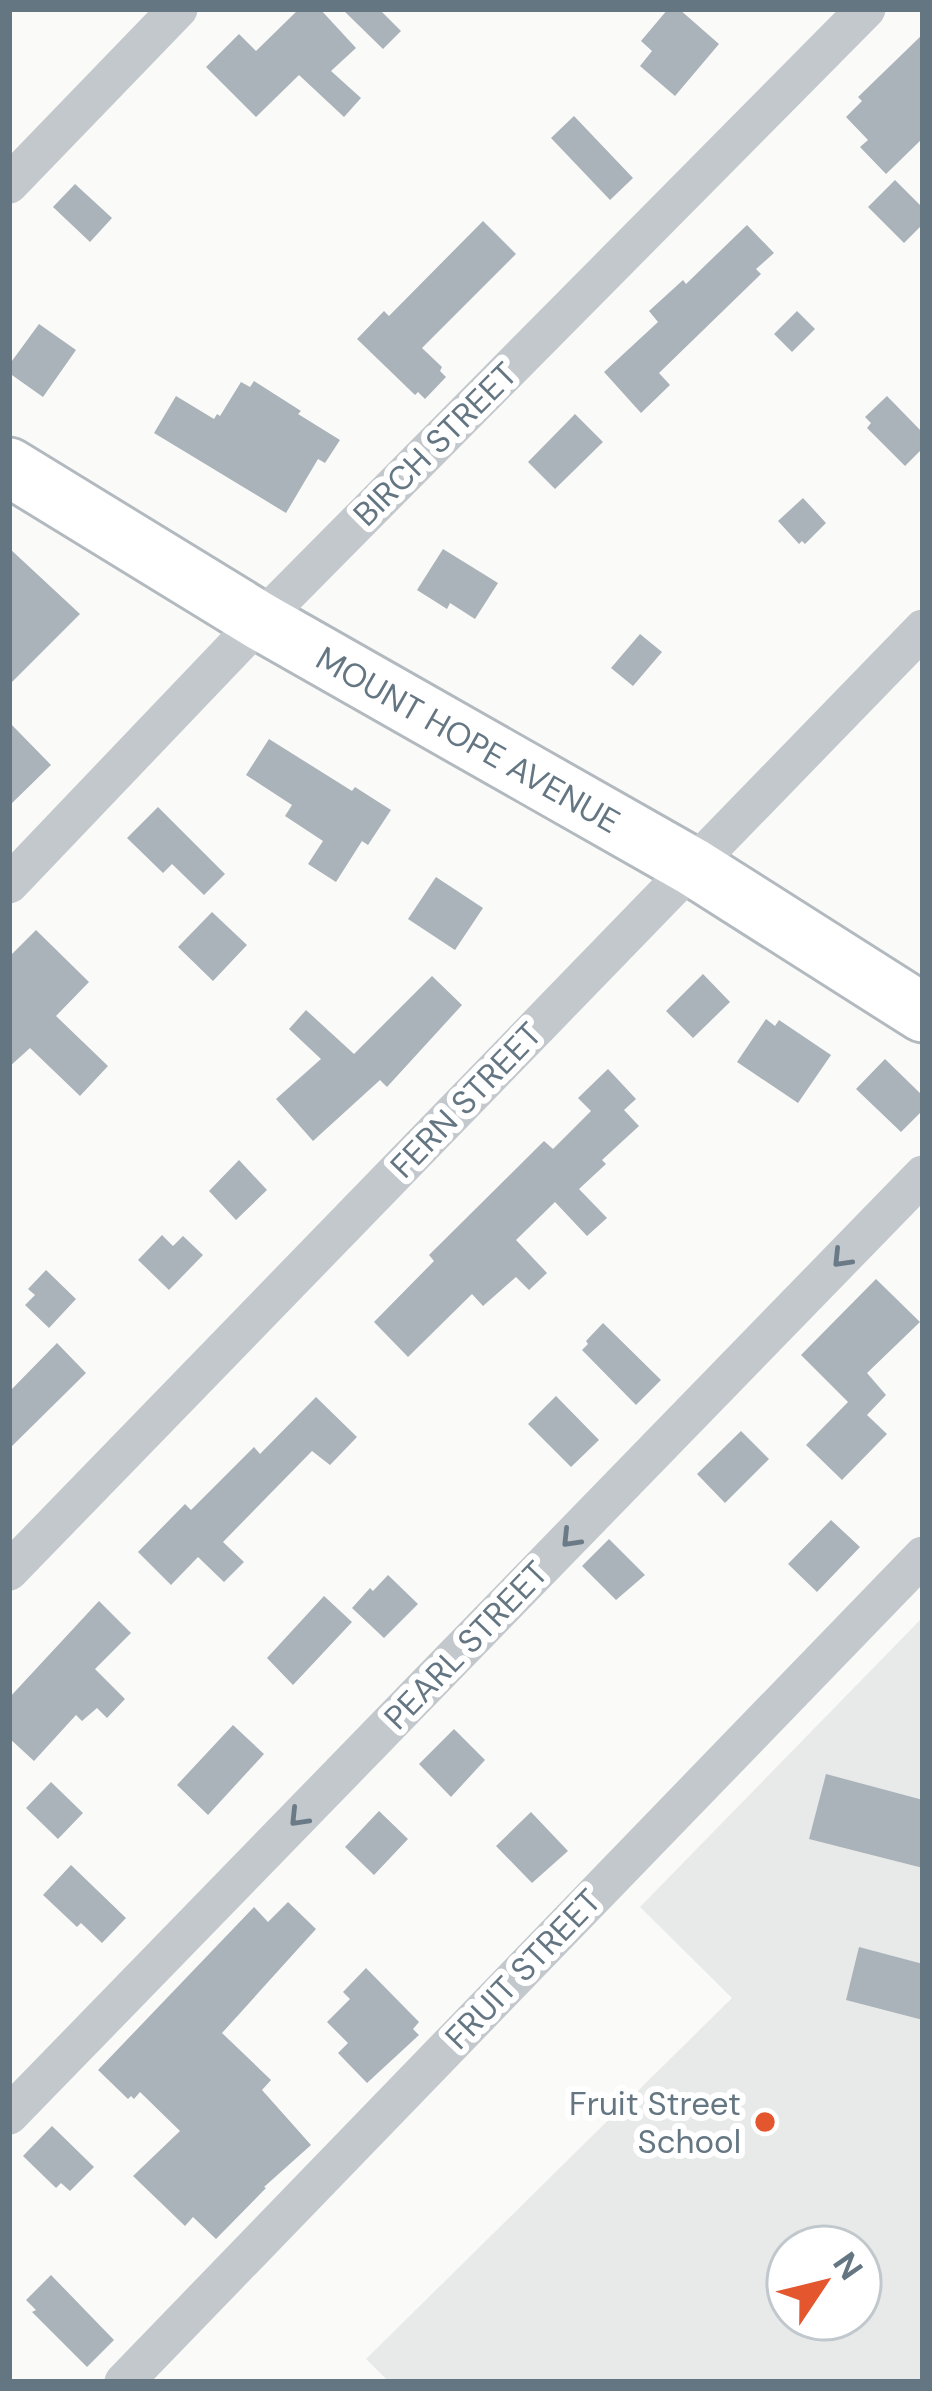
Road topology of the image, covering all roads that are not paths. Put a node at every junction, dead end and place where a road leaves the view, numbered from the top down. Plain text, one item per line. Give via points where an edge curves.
1 (178, 9) edge
2 (866, 9) edge
3 (9, 184) edge
4 (9, 467) edge
5 (260, 621) junction
6 (923, 629) edge
7 (694, 867) junction
8 (9, 884) edge
9 (923, 1013) edge
10 (923, 1175) edge
11 (923, 1556) edge
12 (9, 1570) edge
13 (9, 2115) edge
14 (124, 2382) edge

1 - 3 street
2 - 5 street, BIRCH STREET
4 - 5 street, MOUNT HOPE AVENUE
5 - 7 street, MOUNT HOPE AVENUE
5 - 8 street, BIRCH STREET
6 - 7 street, FERN STREET
7 - 9 street, MOUNT HOPE AVENUE
7 - 12 street, FERN STREET
10 -> 13 street, PEARL STREET
11 - 14 street, FRUIT STREET

